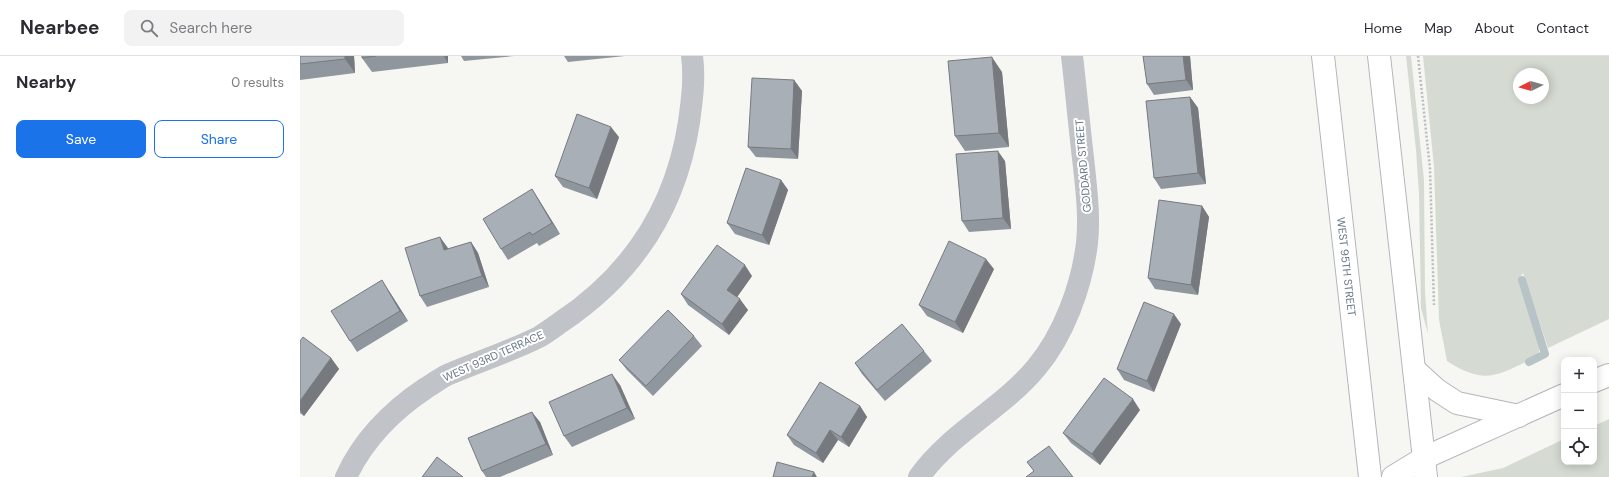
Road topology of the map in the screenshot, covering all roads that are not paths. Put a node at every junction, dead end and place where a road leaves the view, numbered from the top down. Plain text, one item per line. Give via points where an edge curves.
1 (692, 56) edge
2 (1072, 56) edge
3 (1323, 56) edge
4 (1379, 56) edge
5 (1414, 369) junction
6 (1609, 374) edge
7 (1597, 380) edge
8 (1561, 396) edge
9 (1519, 416) junction
10 (1425, 468) edge
11 (346, 477) edge
12 (919, 477) edge
13 (1370, 477) edge
14 (1393, 477) edge

1 - 11 street, WEST 93RD TERRACE via 693,98 685,149 668,199 642,245 613,280 581,309 539,337 445,376 407,401 386,420 360,452
2 - 12 street, GODDARD STREET via 1088,202 1087,243 1077,289 1060,332 1037,368 1006,398 969,426
3 - 13 main road, WEST 95TH STREET
4 - 5 main road
5 - 9 main road via 1436,390 1457,403
5 - 10 main road
6 - 7 main road
8 - 9 main road
9 - 10 main road
10 - 14 main road

